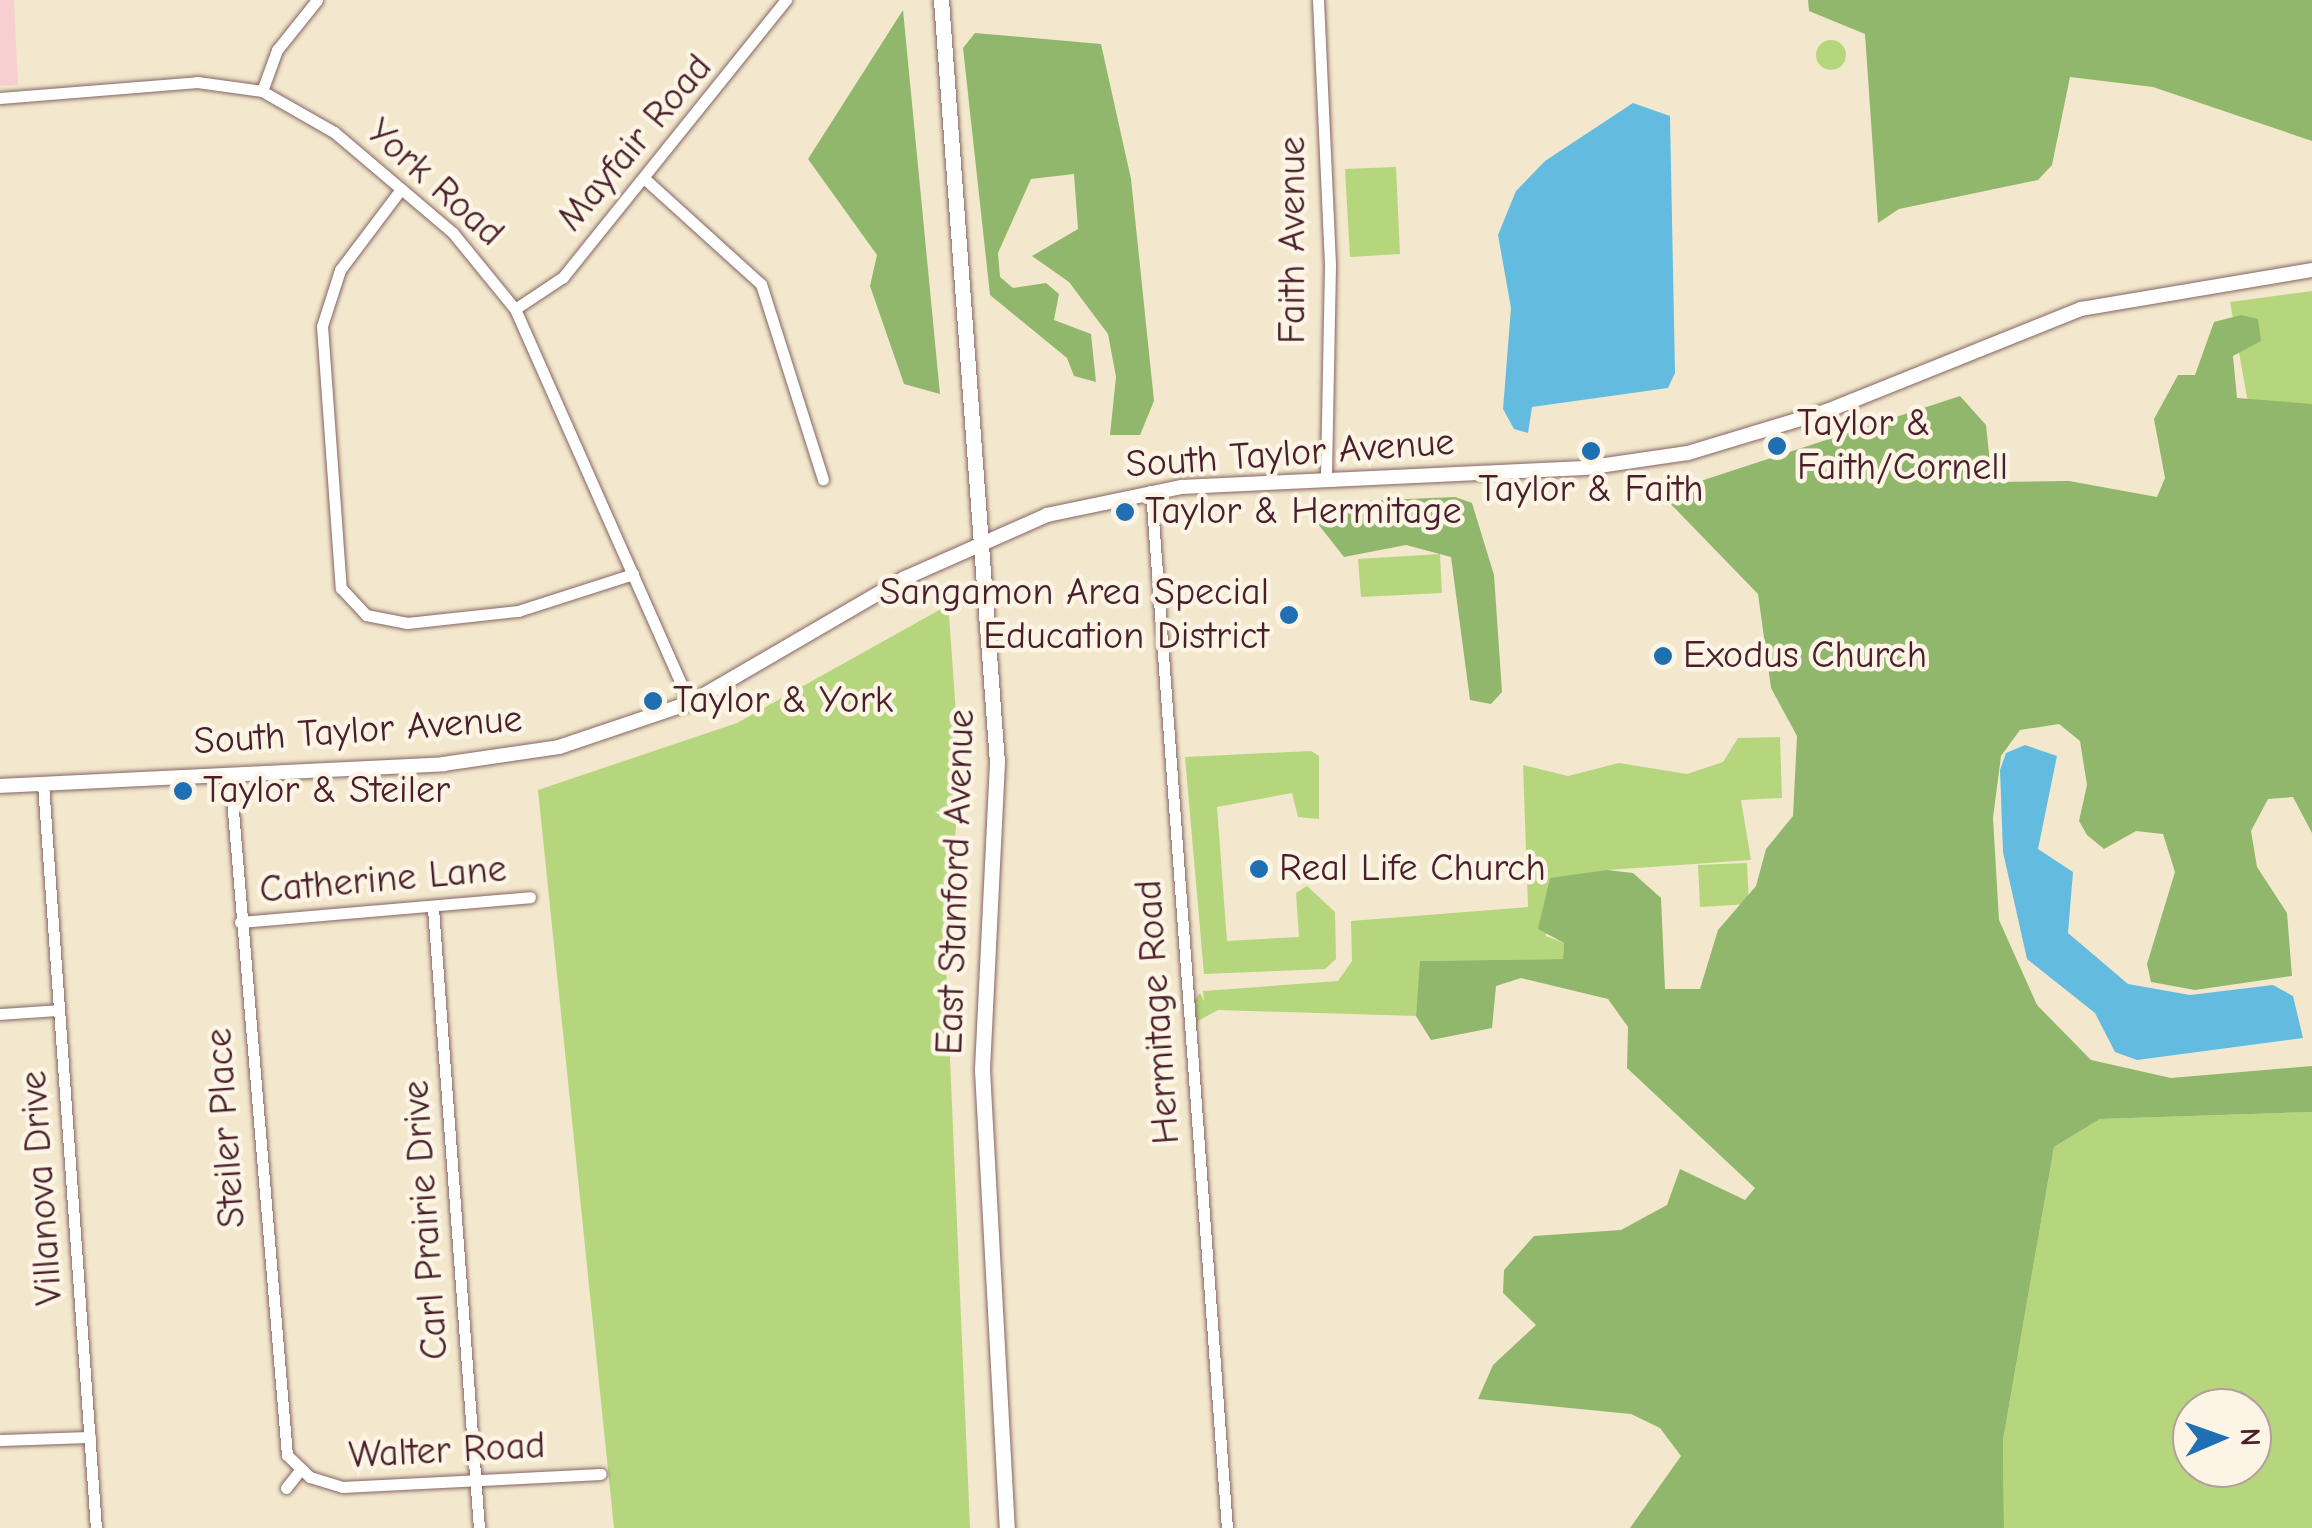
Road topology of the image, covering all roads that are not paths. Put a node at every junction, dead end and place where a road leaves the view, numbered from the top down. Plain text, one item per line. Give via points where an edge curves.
1 (317, 0) edge
2 (786, 0) edge
3 (941, 0) edge
4 (1318, 0) edge
5 (262, 91) junction
6 (0, 98) edge
7 (645, 179) junction
8 (401, 188) junction
9 (2312, 270) edge
10 (514, 309) junction
11 (823, 479) dead end
12 (1326, 480) junction
13 (1151, 491) junction
14 (982, 541) junction
15 (633, 574) junction
16 (690, 702) junction
17 (230, 775) junction
18 (43, 784) junction
19 (0, 786) edge
20 (530, 897) dead end
21 (433, 908) junction
22 (240, 922) junction
23 (59, 1010) junction
24 (0, 1014) edge
25 (90, 1437) junction
26 (0, 1440) edge
27 (300, 1470) junction
28 (601, 1474) dead end
29 (475, 1480) junction
30 (286, 1488) dead end
31 (96, 1528) edge
32 (479, 1528) edge
33 (1007, 1528) edge
34 (1226, 1528) edge

1 - 5 street via 277,50
2 - 7 street, Mayfair Road
3 - 14 main road, East Stanford Avenue
4 - 12 street, Faith Avenue via 1330,265
5 - 6 street, York Road via 197,82
5 - 8 street, York Road via 299,108
7 - 10 street, Mayfair Road via 563,277
7 - 11 street via 761,284
8 - 10 street, York Road via 474,254
8 - 15 street via 340,270 320,362 338,579 366,615 406,624 518,610
9 - 12 street, South Taylor Avenue via 2080,308 1811,417 1688,453 1584,468
10 - 15 street, York Road
12 - 13 street, South Taylor Avenue
13 - 14 street, South Taylor Avenue
13 - 34 street, Hermitage Road
14 - 16 street, South Taylor Avenue
14 - 33 main road, East Stanford Avenue via 997,762 982,1070
15 - 16 street, York Road
16 - 17 street, South Taylor Avenue via 516,755
17 - 18 street, South Taylor Avenue
17 - 22 street, Steiler Place
18 - 19 street, South Taylor Avenue
18 - 23 street, Villanova Drive
20 - 21 street, Catherine Lane
21 - 22 street, Catherine Lane
21 - 29 street, Carl Prairie Drive
22 - 27 street, Steiler Place via 280,1434
23 - 24 street
23 - 25 street, Villanova Drive
25 - 26 street
25 - 31 street, Villanova Drive
27 - 29 street, Walter Road via 342,1487
27 - 30 street
28 - 29 street, Walter Road
29 - 32 street, Carl Prairie Drive

